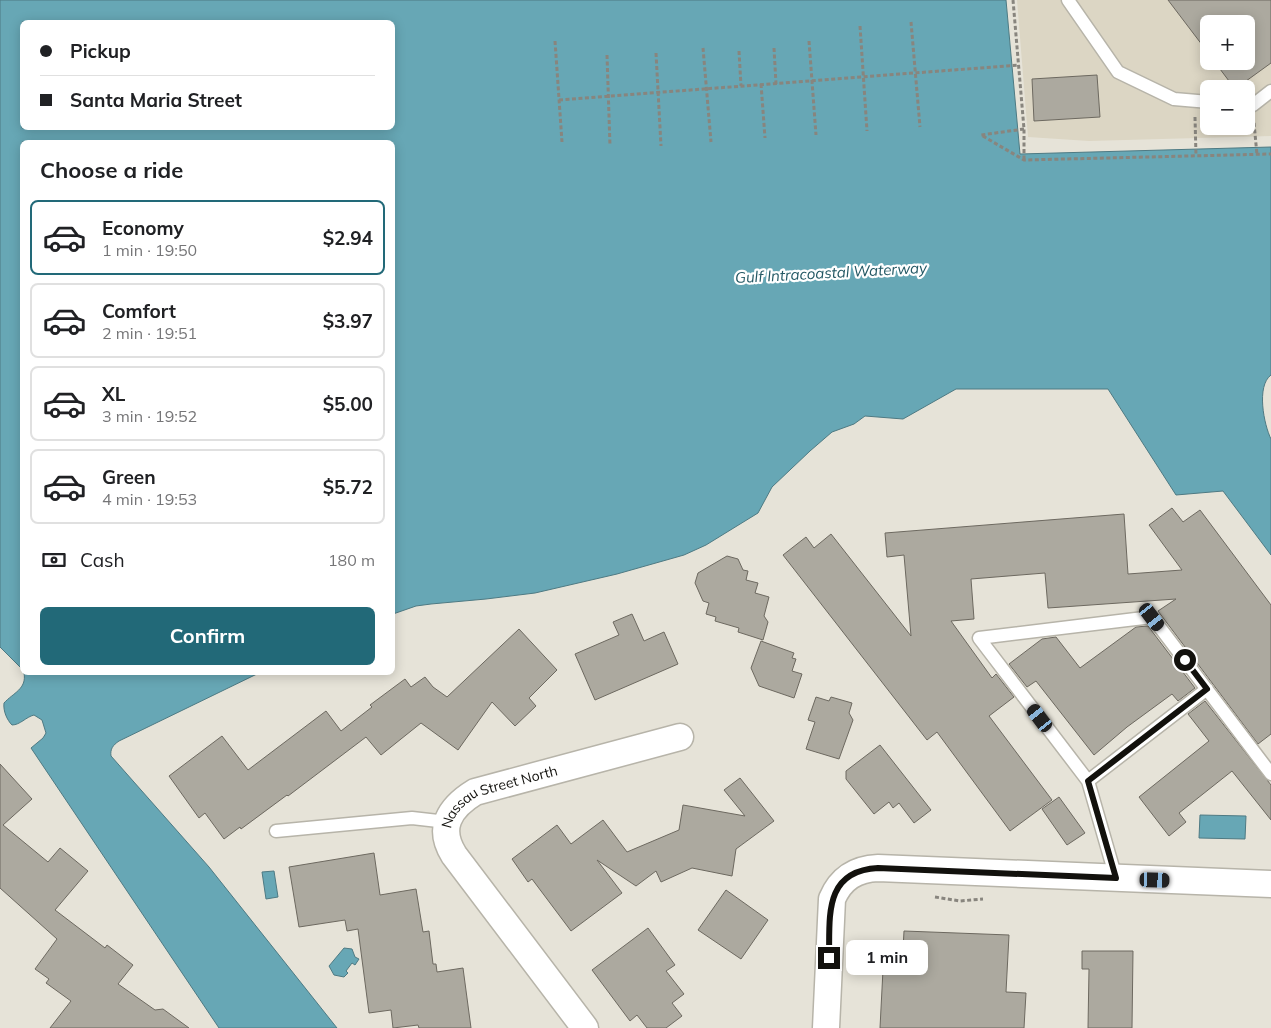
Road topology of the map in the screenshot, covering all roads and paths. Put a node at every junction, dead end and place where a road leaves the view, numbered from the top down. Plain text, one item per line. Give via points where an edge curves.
1 (1013, 0) edge
2 (1068, 0) edge
3 (911, 22) dead end
4 (860, 26) dead end
5 (555, 41) dead end
6 (809, 41) dead end
7 (703, 48) dead end
8 (774, 48) dead end
9 (739, 51) dead end
10 (656, 53) dead end
11 (607, 55) dead end
12 (1018, 65) junction
13 (915, 73) junction
14 (863, 77) junction
15 (812, 81) junction
16 (761, 84) junction
17 (776, 84) junction
18 (741, 86) junction
19 (706, 89) junction
20 (1271, 91) edge
21 (658, 92) junction
22 (608, 96) junction
23 (559, 100) junction
24 (1200, 101) edge
25 (1255, 103) edge
26 (1196, 126) dead end
27 (920, 127) dead end
28 (1024, 129) junction
29 (867, 131) dead end
30 (816, 136) dead end
31 (1255, 137) dead end
32 (765, 138) dead end
33 (562, 142) dead end
34 (711, 142) dead end
35 (610, 146) dead end
36 (661, 146) dead end
37 (1271, 154) edge
38 (1257, 155) junction
39 (1196, 156) junction
40 (1024, 160) junction
41 (1207, 689) junction
42 (680, 737) dead end
43 (1271, 774) edge
44 (1088, 781) junction
45 (447, 822) junction
46 (276, 831) dead end
47 (1116, 878) junction
48 (1271, 884) edge
49 (928, 896) dead end
50 (985, 899) dead end
51 (585, 1028) edge
52 (826, 1028) edge

1 - 12 path
2 - 24 lane via 1118,72 1174,99
3 - 13 path
4 - 14 path
5 - 23 path
6 - 15 path
7 - 19 path
8 - 17 path
9 - 18 path
10 - 21 path
11 - 22 path
12 - 13 path
12 - 28 path
13 - 14 path
13 - 27 path
14 - 15 path
14 - 29 path
15 - 17 path
15 - 30 path
16 - 17 path
16 - 18 path
16 - 32 path
18 - 19 path
19 - 21 path
19 - 34 path
20 - 25 lane
21 - 22 path
21 - 36 path
22 - 23 path
22 - 35 path
23 - 33 path
26 - 39 path
28 - 40 path
28 - 40 path via 981,135
31 - 38 path
37 - 38 path
38 - 39 path
39 - 40 path
41 - 43 lane
41 - 44 lane
41 - 44 lane via 1152,617 980,638
42 - 45 street, Nassau Street North via 475,792 456,806
44 - 47 lane
45 - 46 lane via 412,818
45 - 51 street, Nassau Street North via 447,841 454,855
47 - 48 street
47 - 52 street via 878,868 853,873 838,887 832,899
49 - 50 path via 960,901

